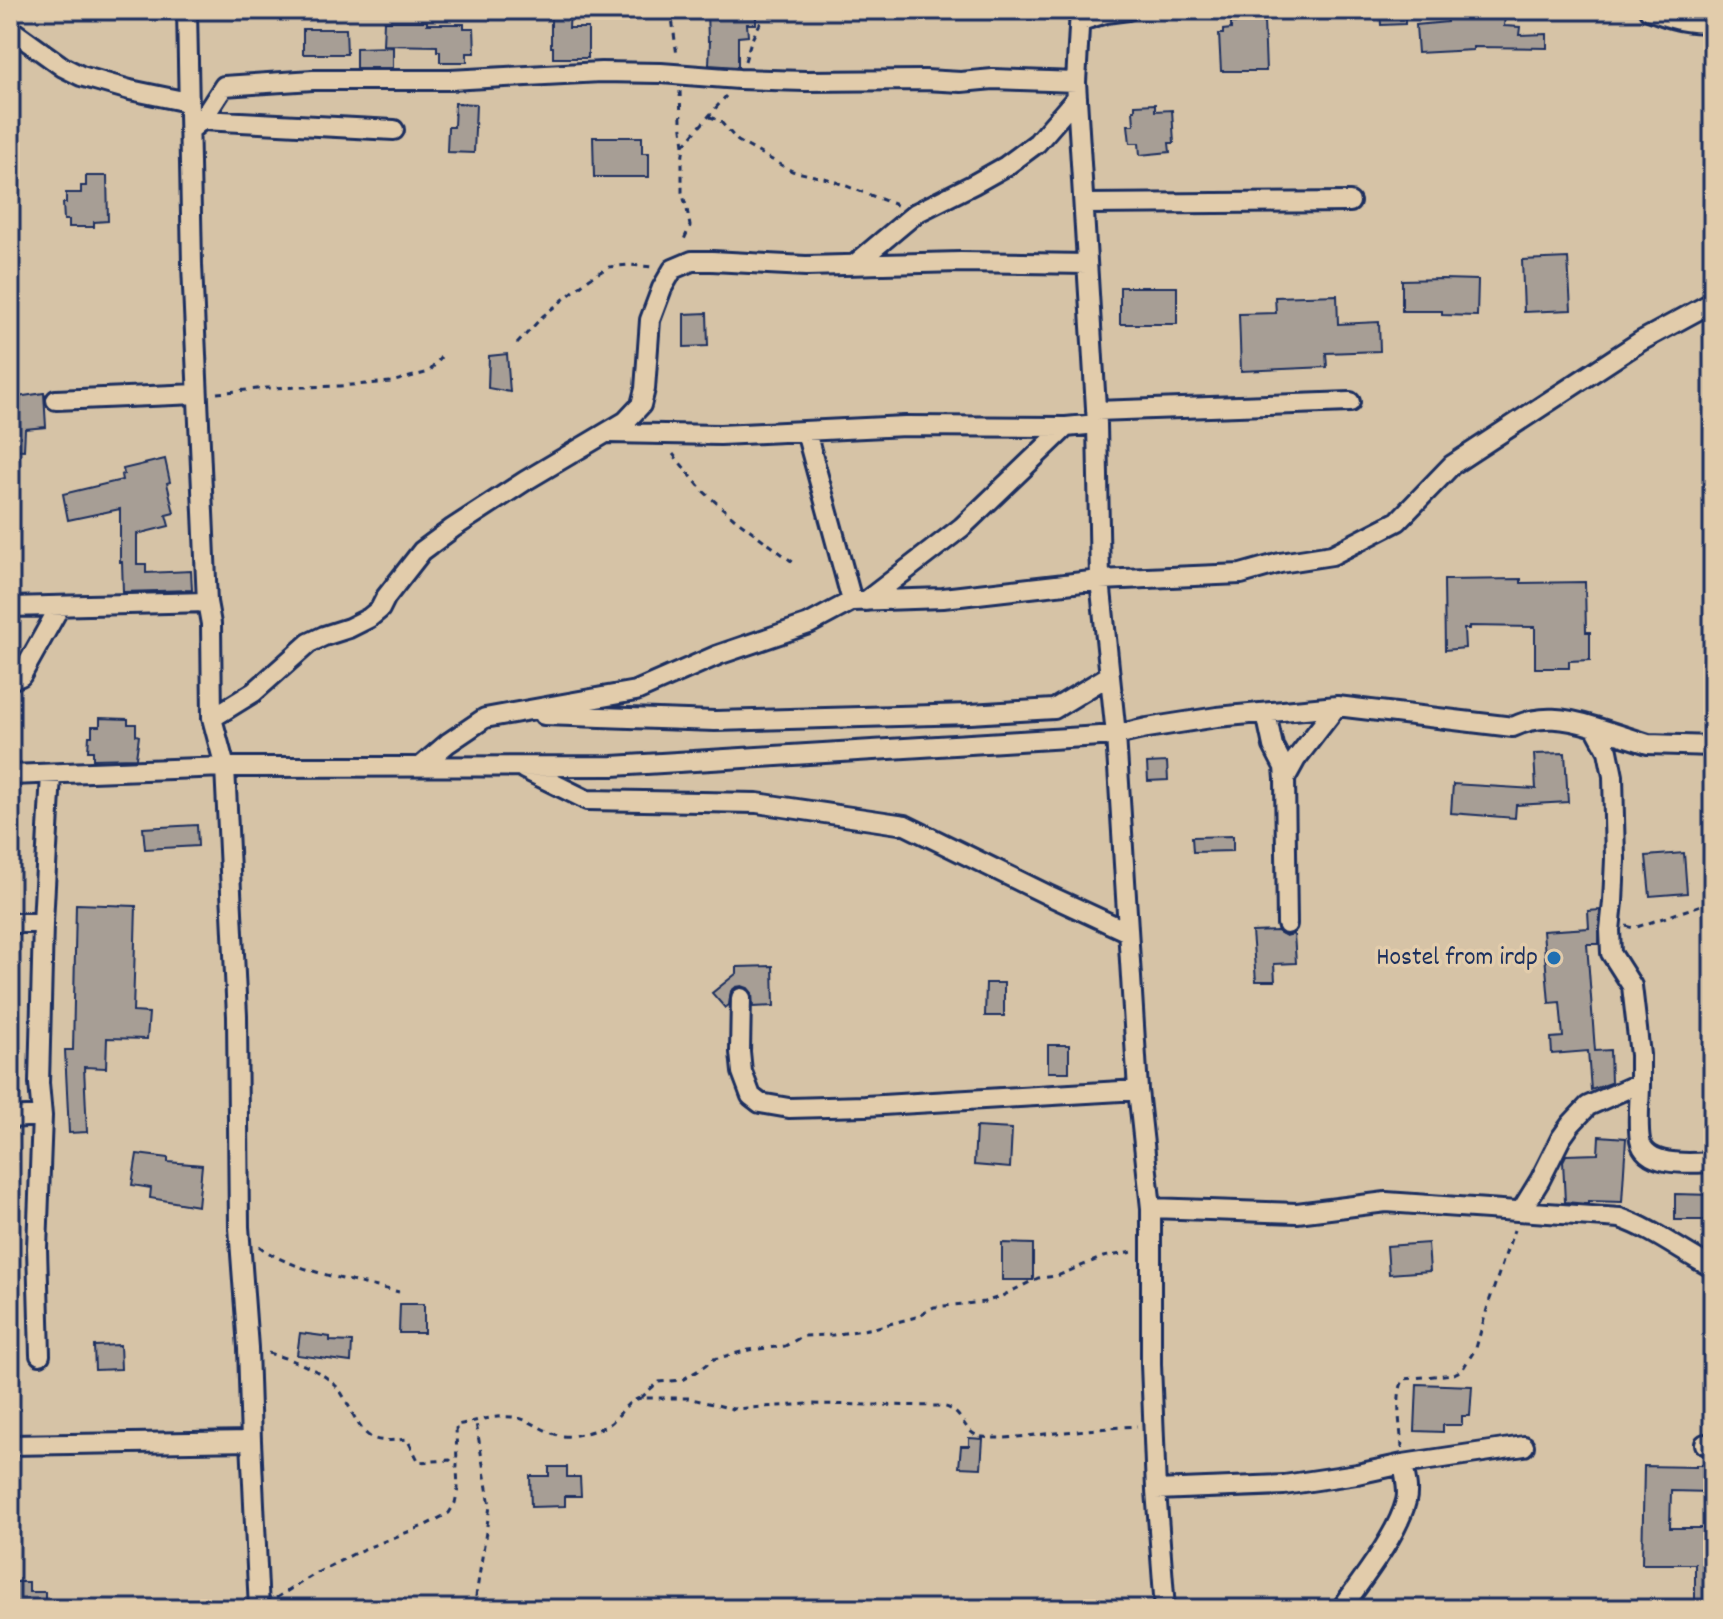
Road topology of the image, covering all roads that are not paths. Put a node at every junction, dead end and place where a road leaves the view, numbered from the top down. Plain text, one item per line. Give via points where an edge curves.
1 (187, 10) edge
2 (1128, 10) edge
3 (1649, 10) edge
4 (1080, 15) edge
5 (1713, 23) edge
6 (10, 29) edge
7 (1076, 90) junction
8 (188, 102) junction
9 (195, 125) junction
10 (394, 130) dead end
11 (1350, 202) dead end
12 (1084, 204) junction
13 (1087, 264) junction
14 (854, 265) junction
15 (1713, 302) edge
16 (197, 394) junction
17 (56, 400) dead end
18 (1350, 402) dead end
19 (1097, 418) junction
20 (1066, 427) junction
21 (806, 432) junction
22 (605, 433) junction
23 (1100, 580) junction
24 (859, 601) junction
25 (207, 602) junction
26 (60, 606) junction
27 (10, 607) edge
28 (1110, 675) junction
29 (10, 680) edge
30 (1337, 706) junction
31 (1266, 713) junction
32 (509, 714) junction
33 (212, 718) junction
34 (1595, 727) junction
35 (1116, 735) junction
36 (1713, 746) edge
37 (519, 766) junction
38 (225, 767) junction
39 (420, 767) junction
40 (51, 774) junction
41 (10, 775) edge
42 (1285, 779) junction
43 (10, 923) edge
44 (43, 923) junction
45 (1287, 924) dead end
46 (1128, 932) junction
47 (741, 998) dead end
48 (1640, 1083) junction
49 (1138, 1090) junction
50 (42, 1116) junction
51 (10, 1118) edge
52 (1713, 1162) edge
53 (1151, 1208) junction
54 (1521, 1211) junction
55 (1713, 1268) edge
56 (40, 1355) dead end
57 (251, 1441) junction
58 (10, 1445) edge
59 (1524, 1446) dead end
60 (1403, 1464) junction
61 (1156, 1490) junction
62 (265, 1605) edge
63 (1165, 1609) edge
64 (1341, 1609) edge

1 - 8 street
2 - 4 street
3 - 5 street via 1676,21
4 - 7 street
6 - 8 street via 81,76
7 - 9 street via 993,79 805,81 601,72 313,80 224,86
7 - 12 street
7 - 14 street via 1037,143 1006,166 916,213
8 - 9 street
9 - 10 street
9 - 16 street
11 - 12 street
12 - 13 street
13 - 14 street
13 - 19 street
14 - 22 street via 692,261 673,269 650,320 641,405
15 - 23 street via 1641,341 1452,465 1398,521 1332,555 1241,574
16 - 17 street
16 - 25 street
18 - 19 street
19 - 20 street
19 - 23 street
20 - 21 street via 905,426
20 - 24 street via 962,527
21 - 22 street
21 - 24 street
22 - 33 street via 453,528 422,551 369,618 309,643 254,692
23 - 24 street via 943,598
23 - 28 street
24 - 32 street via 636,691
25 - 26 street
25 - 33 street
26 - 27 street
26 - 29 street via 21,676
28 - 32 street via 1054,709 715,721
28 - 35 street
30 - 31 street
30 - 34 street via 1513,727 1529,720 1570,720
30 - 42 street
31 - 35 street
31 - 42 street
32 - 39 street via 485,718
33 - 38 street
34 - 36 street via 1648,744
34 - 48 street via 1613,776 1611,953 1632,986
35 - 37 street via 613,766
35 - 46 street
37 - 39 street
37 - 46 street via 587,800 757,803 905,825
38 - 39 street
38 - 40 street
38 - 57 street
40 - 41 street
40 - 44 street
42 - 45 street
43 - 44 street
44 - 50 street
46 - 49 street
47 - 49 street via 742,1072 751,1096 760,1103 819,1107
48 - 52 street via 1640,1144 1650,1157
48 - 54 street via 1588,1106 1571,1124
49 - 53 street
50 - 51 street
50 - 56 street
53 - 54 street via 1297,1213 1386,1202
53 - 61 street
54 - 55 street via 1620,1218
57 - 58 street
57 - 62 street
59 - 60 street
60 - 61 street via 1284,1485
60 - 64 street via 1407,1499 1399,1518
61 - 63 street

